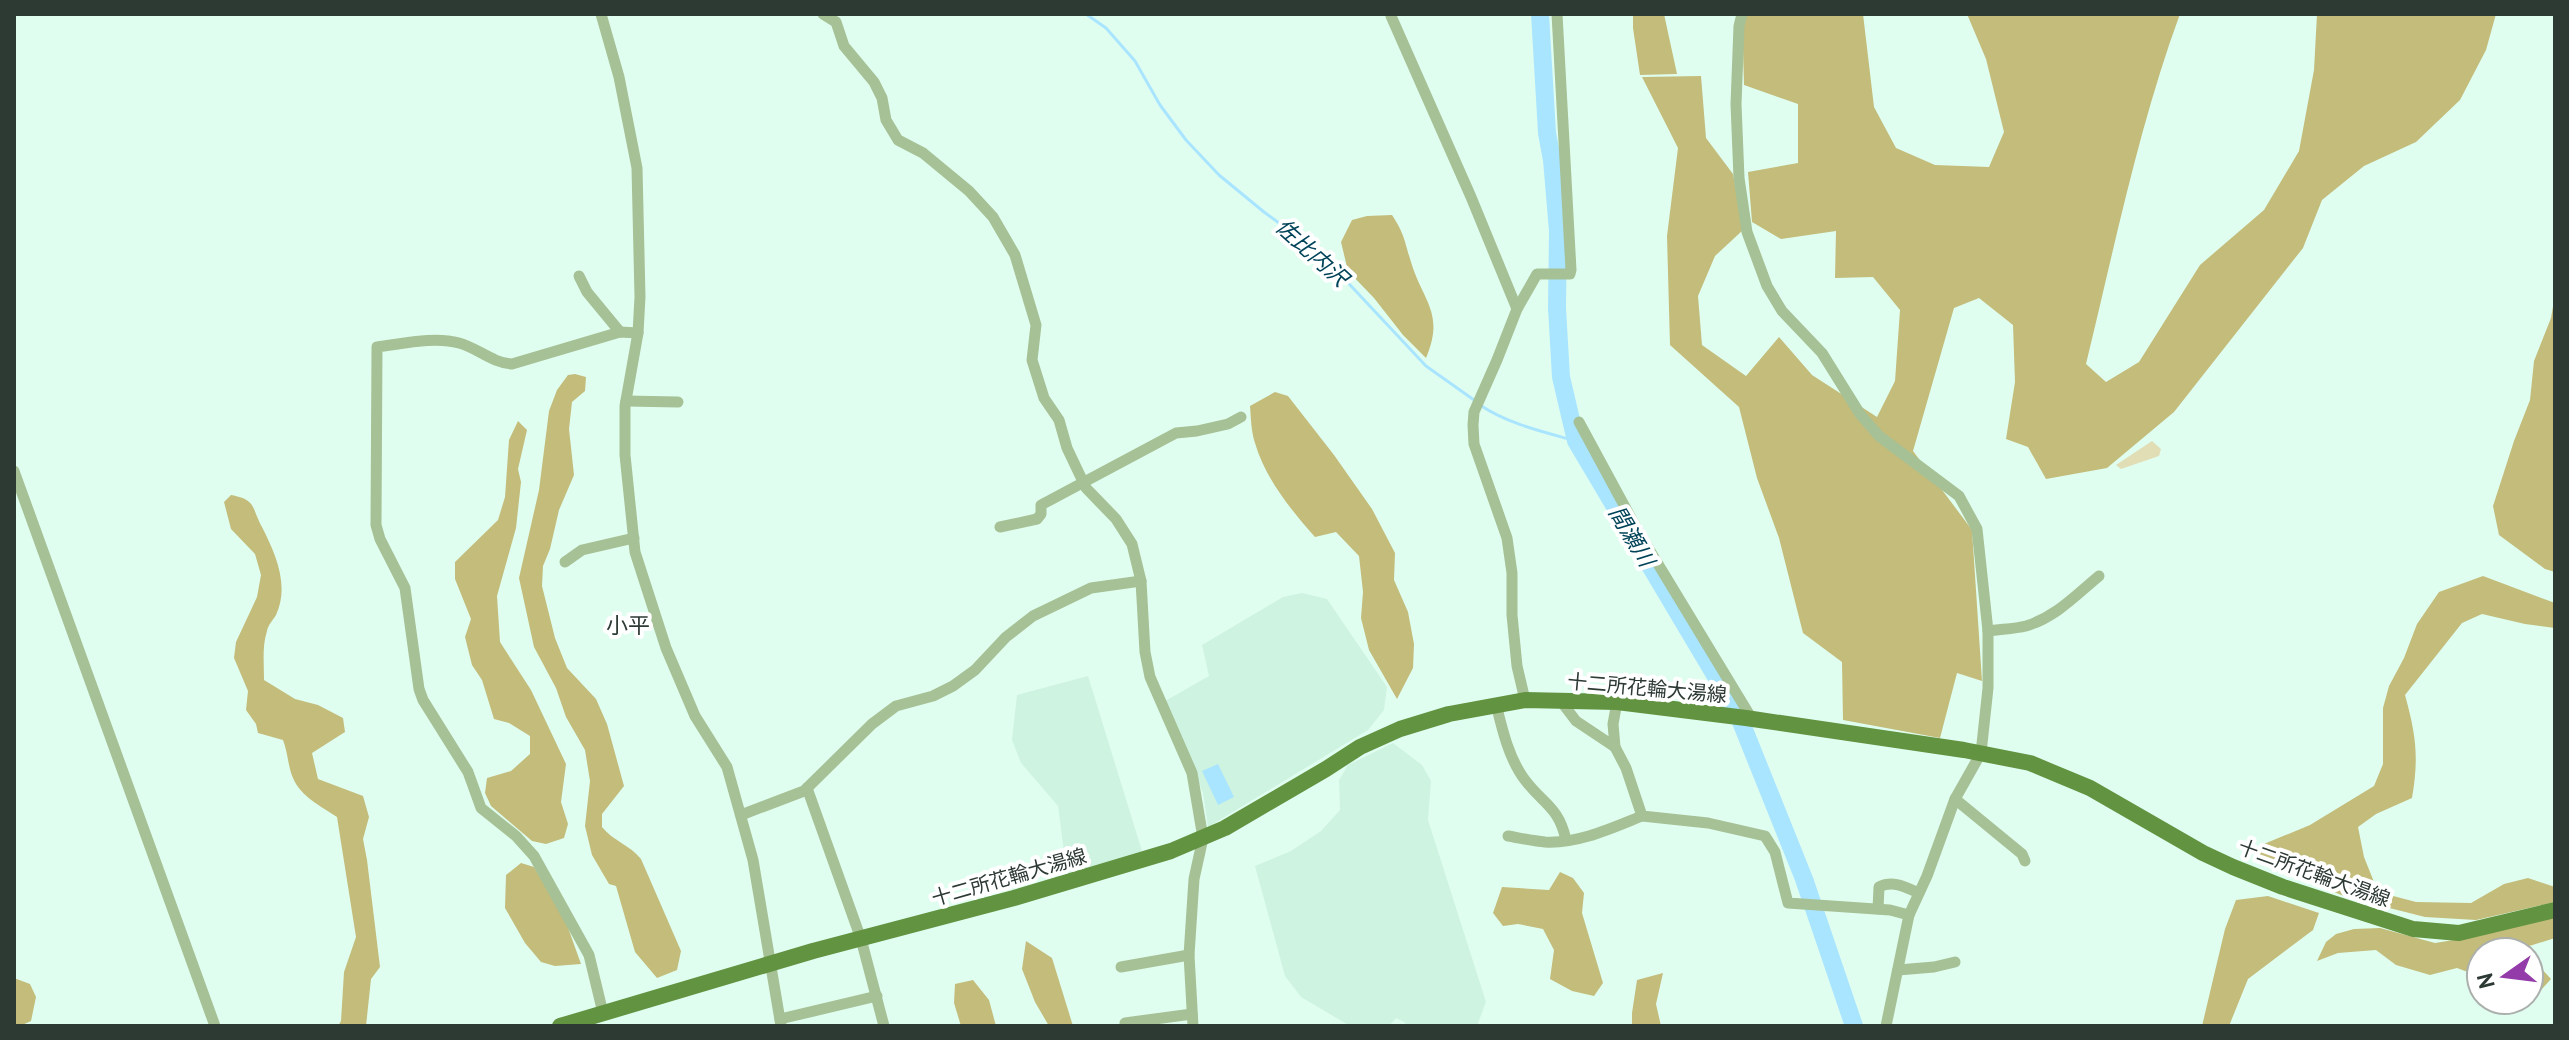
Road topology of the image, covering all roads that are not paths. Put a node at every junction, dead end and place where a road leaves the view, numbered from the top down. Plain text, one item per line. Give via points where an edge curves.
1 (601, 14) edge
2 (823, 14) edge
3 (1557, 14) edge
4 (1742, 14) edge
5 (1391, 16) dead end
6 (579, 276) dead end
7 (1517, 309) junction
8 (620, 332) junction
9 (638, 333) junction
10 (626, 401) junction
11 (678, 402) dead end
12 (1241, 417) dead end
13 (1579, 422) dead end
14 (14, 471) edge
15 (1083, 482) junction
16 (1000, 527) dead end
17 (634, 538) junction
18 (565, 562) dead end
19 (2099, 576) dead end
20 (1141, 581) junction
21 (1988, 631) junction
22 (1525, 700) junction
23 (1560, 700) junction
24 (1617, 702) junction
25 (1496, 704) junction
26 (1749, 718) junction
27 (1615, 747) junction
28 (1981, 753) junction
29 (807, 788) junction
30 (1955, 799) junction
31 (741, 815) junction
32 (1642, 816) junction
33 (1508, 836) dead end
34 (1203, 838) junction
35 (1566, 840) junction
36 (2025, 861) dead end
37 (1919, 893) junction
38 (1878, 909) junction
39 (2555, 910) edge
40 (1909, 915) junction
41 (861, 939) junction
42 (1189, 955) junction
43 (1955, 962) dead end
44 (772, 963) junction
45 (1121, 967) dead end
46 (1898, 970) junction
47 (877, 996) junction
48 (596, 1018) edge
49 (1192, 1020) edge
50 (781, 1023) edge
51 (1125, 1023) dead end
52 (215, 1026) edge
53 (560, 1026) edge
54 (884, 1026) edge
55 (1886, 1026) edge

1 - 9 street via 637,168
2 - 15 street via 836,22 844,46 874,82 898,140 923,153 969,191 993,217 1015,255 1036,325 1032,360 1037,378
3 - 7 street via 1570,274 1537,274
4 - 21 street via 1736,104 1739,178 1747,232 1767,286 1879,436 1959,496 1977,529
5 - 7 street
6 - 8 street
7 - 22 street via 1474,412 1474,444 1507,538 1517,666
8 - 9 street
8 - 48 street via 512,364 458,343 377,347 376,525 405,588 419,689 468,772 481,808 534,856 589,955
9 - 10 street
10 - 11 street
10 - 17 street via 625,455
12 - 15 street via 1176,433
13 - 26 street
14 - 52 street
15 - 16 street via 1041,505 1037,519
15 - 20 street via 1132,544
17 - 18 street via 582,550
17 - 31 street via 666,648 695,716 727,767
19 - 21 street via 2047,617
20 - 29 street via 1091,588 1033,616 953,686 896,706 872,724
20 - 34 street via 1150,677 1192,773
21 - 28 street
22 - 23 main road, 十二所花輪大湯線
22 - 25 main road, 十二所花輪大湯線
23 - 24 main road, 十二所花輪大湯線
23 - 27 street via 1576,721
24 - 26 main road, 十二所花輪大湯線
24 - 27 street
25 - 34 main road, 十二所花輪大湯線 via 1400,729 1360,747
25 - 35 street via 1511,752 1525,779 1563,823
26 - 28 main road, 十二所花輪大湯線
27 - 32 street
28 - 30 street
28 - 39 main road, 十二所花輪大湯線 via 2030,763 2078,782 2203,853 2271,882 2413,929 2459,933
29 - 31 street
29 - 41 street
30 - 36 street
30 - 37 street
31 - 44 street
32 - 35 street
32 - 38 street via 1765,836 1775,852 1788,903
33 - 35 street
34 - 41 main road, 十二所花輪大湯線 via 1028,894
34 - 42 street via 1194,879
37 - 38 street via 1885,884 1879,887
37 - 40 street
38 - 40 street
40 - 46 street
41 - 44 main road, 十二所花輪大湯線
41 - 47 street
42 - 45 street
42 - 49 street
43 - 46 street
44 - 48 main road, 十二所花輪大湯線
44 - 50 street
46 - 55 street
47 - 50 street
47 - 54 street
48 - 53 main road, 十二所花輪大湯線
49 - 51 street

